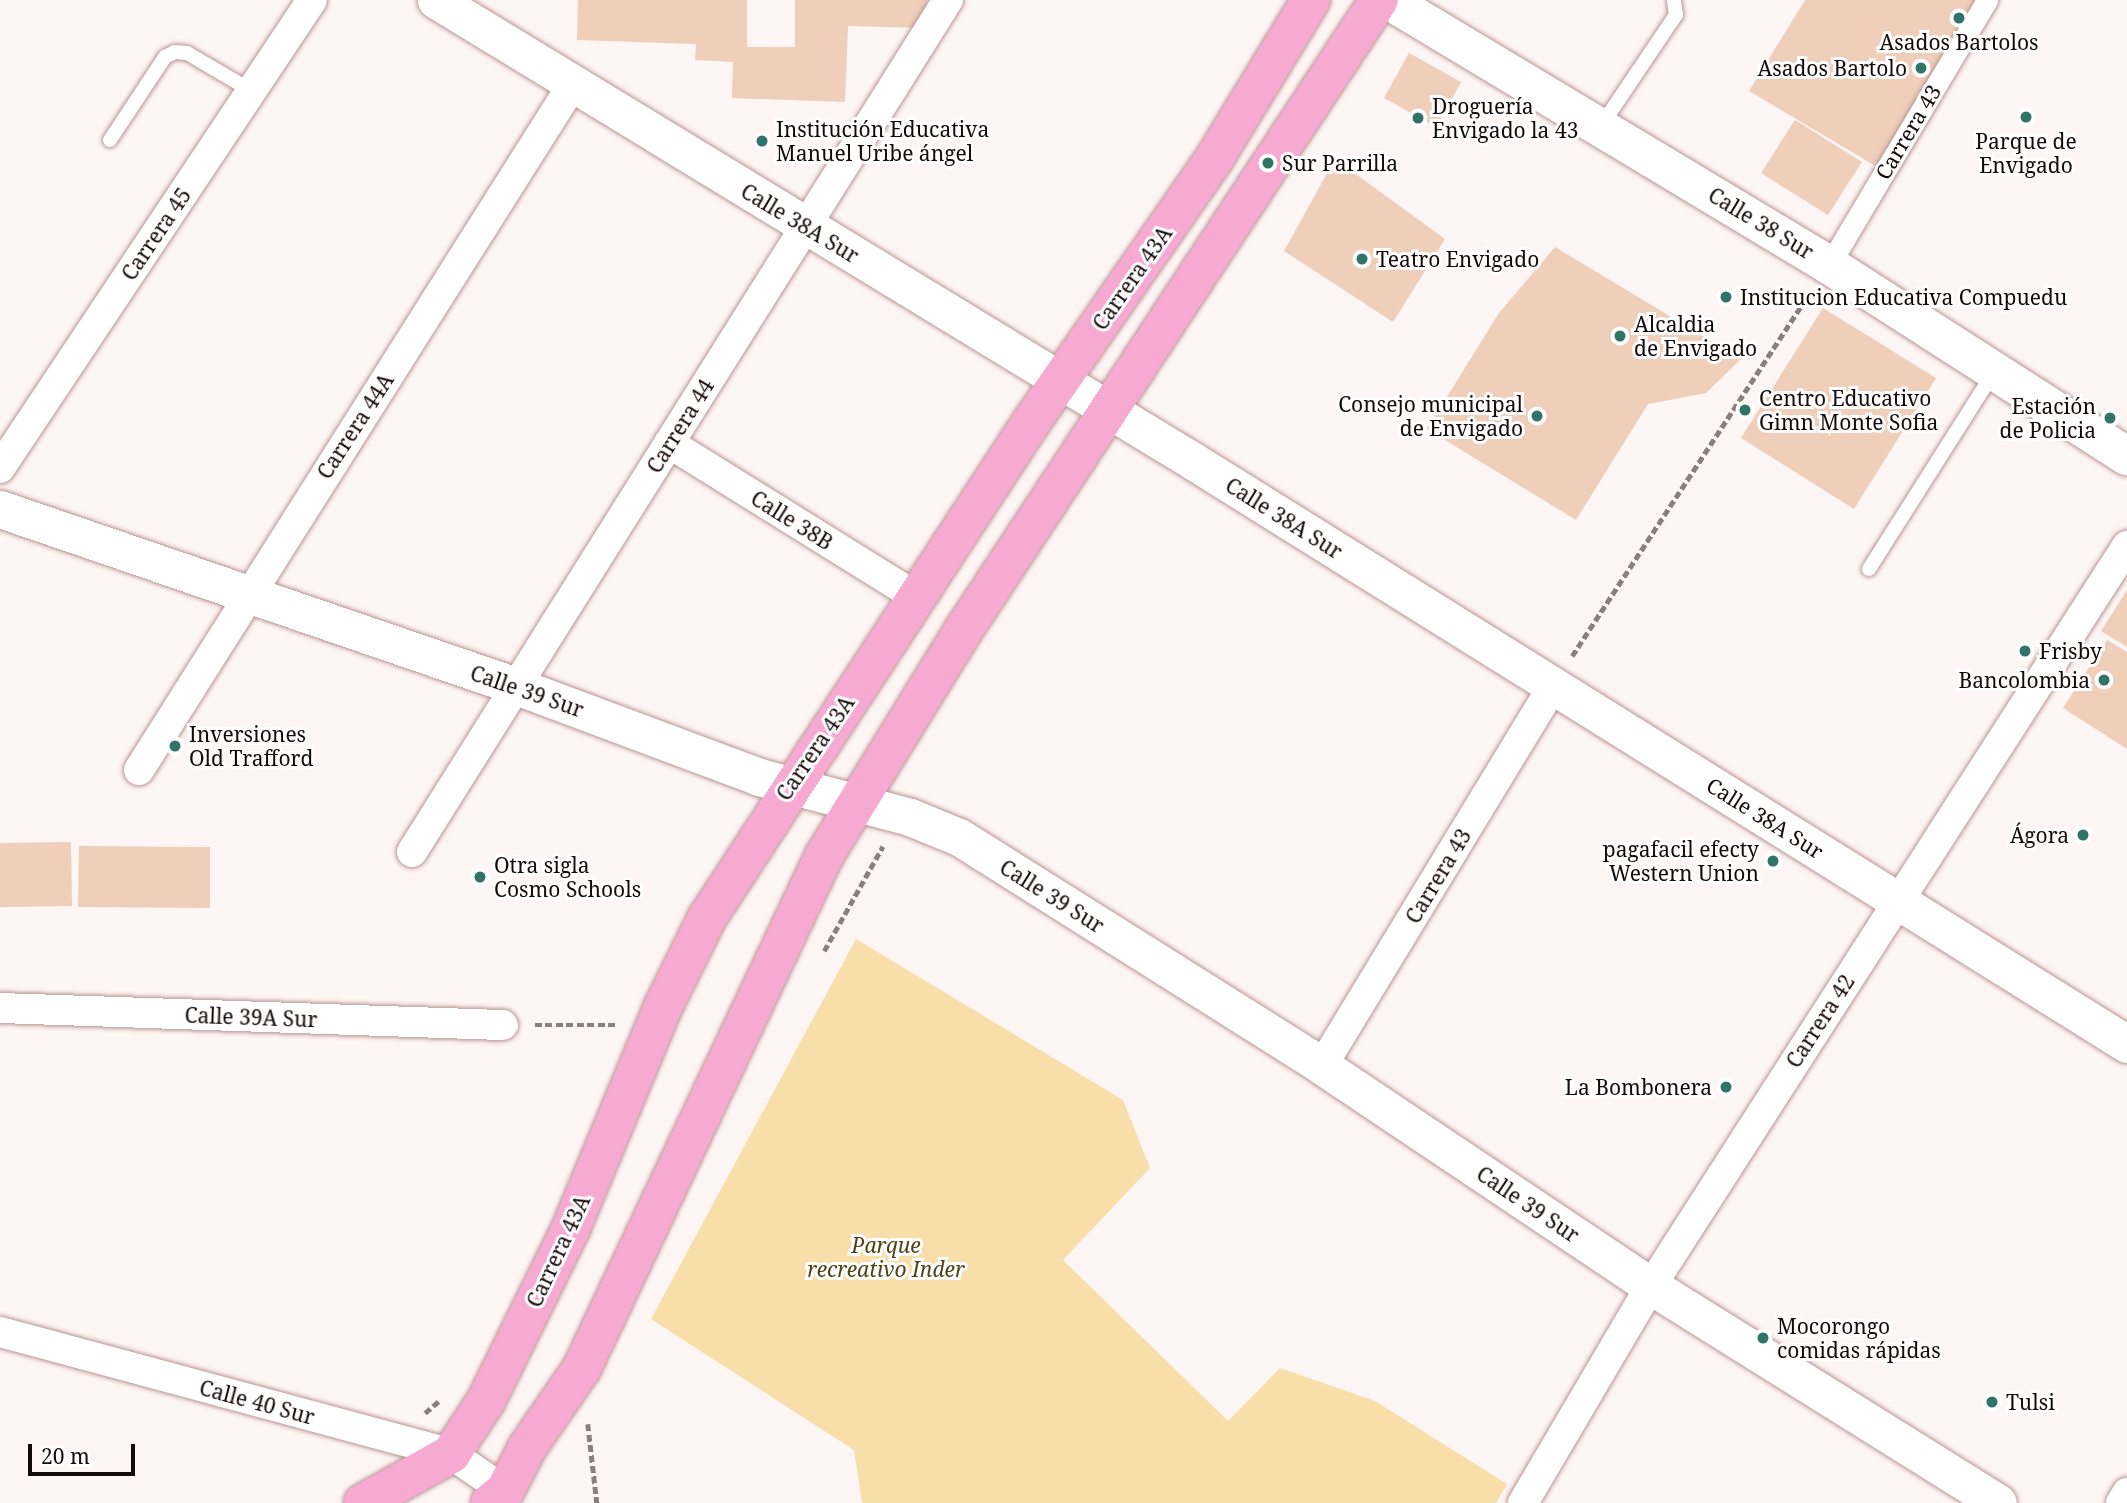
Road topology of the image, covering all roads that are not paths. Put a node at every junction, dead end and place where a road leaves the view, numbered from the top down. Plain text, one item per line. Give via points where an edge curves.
1 (312, 0) edge
2 (436, 0) edge
3 (948, 0) edge
4 (1311, 0) edge
5 (1379, 0) edge
6 (1388, 0) edge
7 (1674, 0) edge
8 (1987, 0) edge
9 (573, 84) junction
10 (252, 91) junction
11 (1600, 127) junction
12 (110, 140) dead end
13 (806, 227) junction
14 (1829, 265) junction
15 (1994, 371) junction
16 (1059, 382) junction
17 (1110, 410) junction
18 (669, 443) junction
19 (2127, 457) edge
20 (0, 468) edge
21 (0, 509) edge
22 (2127, 546) edge
23 (1869, 569) dead end
24 (916, 597) junction
25 (246, 598) junction
26 (516, 686) junction
27 (1553, 686) junction
28 (139, 770) dead end
29 (790, 786) junction
30 (856, 806) junction
31 (412, 852) dead end
32 (1897, 900) junction
33 (0, 1008) edge
34 (503, 1025) road end
35 (2127, 1044) edge
36 (1322, 1066) junction
37 (1651, 1286) junction
38 (0, 1332) edge
39 (451, 1454) junction
40 (2127, 1493) edge
41 (498, 1499) edge
42 (363, 1503) edge
43 (1523, 1503) edge
44 (1998, 1503) edge
45 (2121, 1503) edge

1 - 10 street, Carrera 45
2 - 9 street, Calle 38A Sur
3 - 13 street, Carrera 44
4 - 16 main road, Carrera 43A via 1216,156
5 - 17 main road
6 - 11 main road, Calle 38 Sur
7 - 11 lane via 1676,15
8 - 14 street, Carrera 43
9 - 13 street, Calle 38A Sur
9 - 25 street, Carrera 44A
10 - 12 lane via 187,53 175,52 165,57
10 - 20 street, Carrera 45
11 - 14 main road, Calle 38 Sur
13 - 16 street, Calle 38A Sur
13 - 18 street, Carrera 44
14 - 15 main road, Calle 38 Sur
15 - 19 main road, Calle 38 Sur
15 - 23 lane
16 - 17 street, Calle 38A Sur
16 - 24 main road, Carrera 43A
17 - 27 street, Calle 38A Sur
17 - 30 main road
18 - 24 street, Calle 38B
18 - 26 street, Carrera 44
21 - 25 street, Calle 39 Sur
22 - 32 street, Carrera 42
24 - 29 main road, Carrera 43A
25 - 26 street, Calle 39 Sur
25 - 28 street, Carrera 44A
26 - 29 street, Calle 39 Sur
26 - 31 street, Carrera 44
27 - 32 street, Calle 38A Sur
27 - 36 street, Carrera 43
29 - 30 street, Calle 39 Sur
29 - 39 main road, Carrera 43A via 707,918 664,1005 571,1228 486,1401
30 - 36 street, Calle 39 Sur via 910,817 959,837
30 - 41 main road via 824,856 582,1368
32 - 35 street, Calle 38A Sur
32 - 37 street, Carrera 42
33 - 34 street, Calle 39A Sur
36 - 37 street, Calle 39 Sur
37 - 43 street, Carrera 42
37 - 44 street, Calle 39 Sur
38 - 39 street, Calle 40 Sur
39 - 41 street, Calle 40 Sur
39 - 42 main road, Carrera 43A
40 - 45 street

